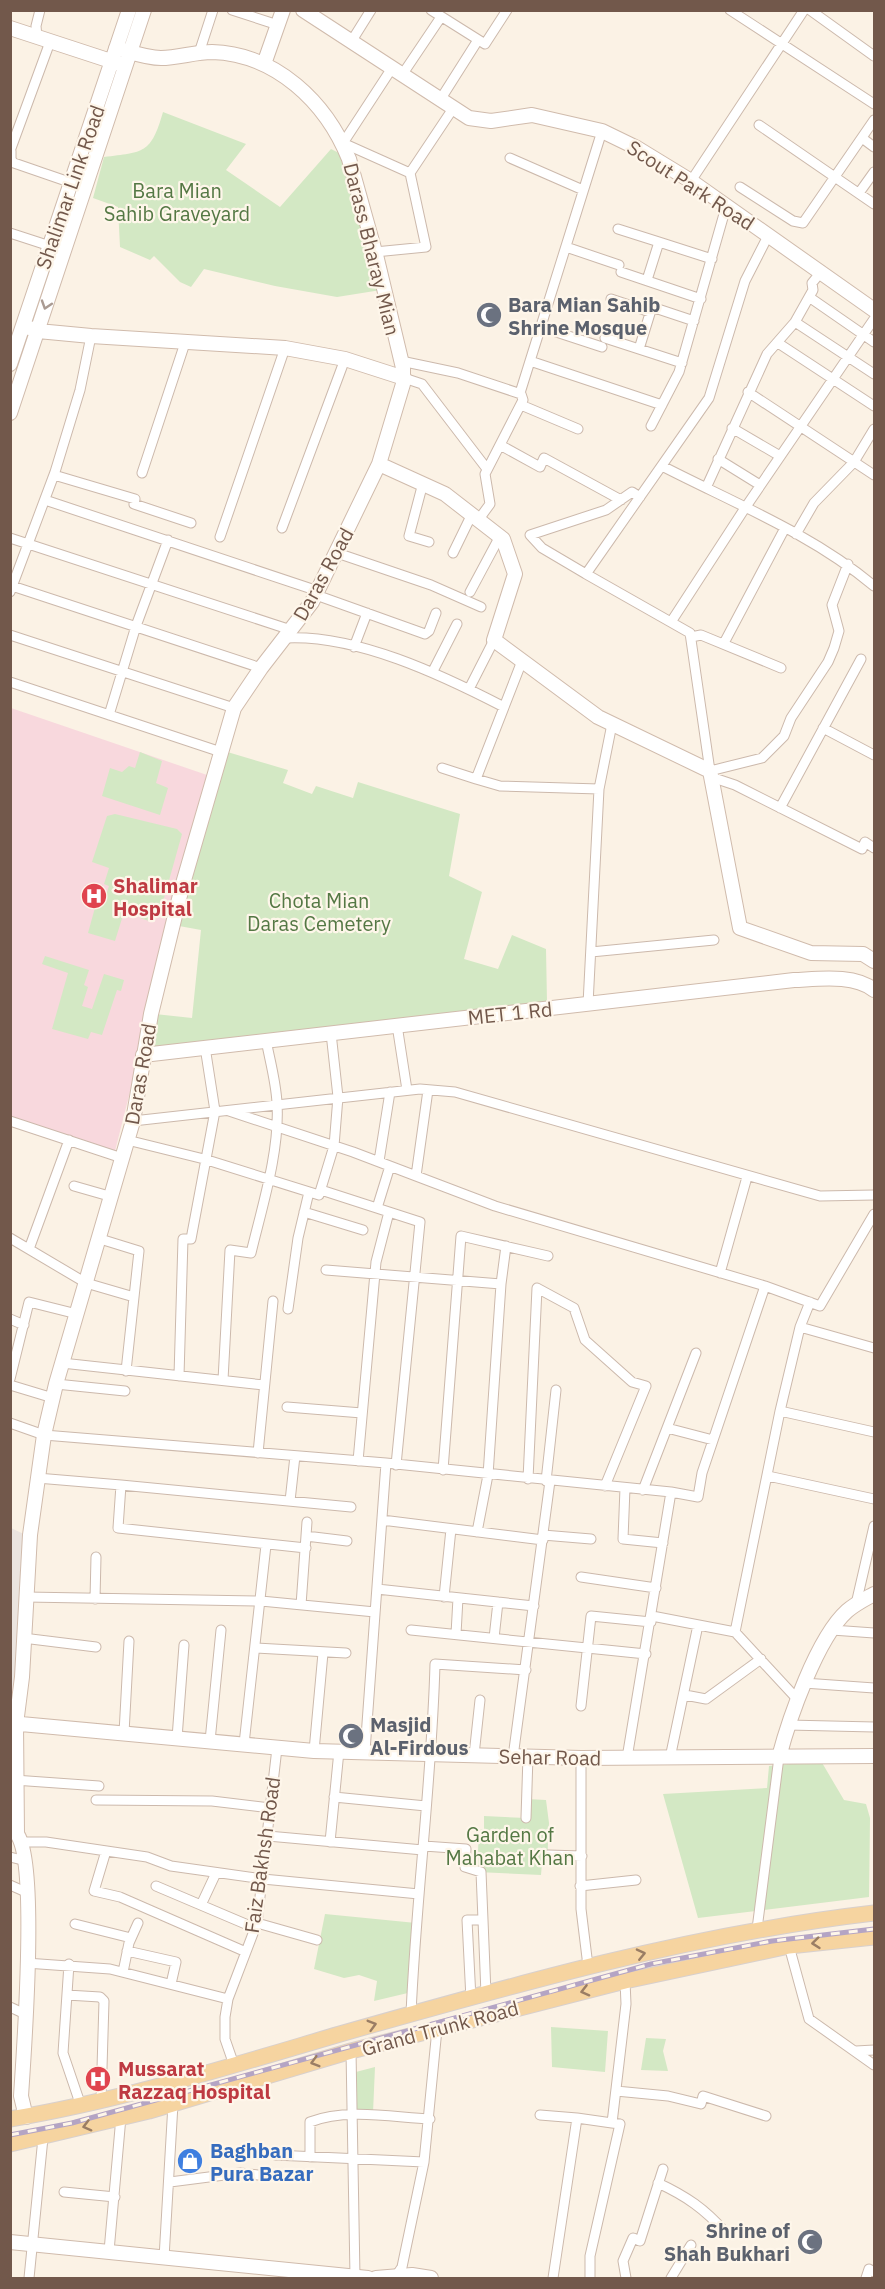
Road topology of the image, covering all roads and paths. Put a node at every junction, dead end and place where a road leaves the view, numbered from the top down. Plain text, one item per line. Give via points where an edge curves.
1 (40, 10) edge
2 (129, 10) edge
3 (144, 10) edge
4 (213, 10) edge
5 (232, 10) edge
6 (283, 10) edge
7 (303, 10) edge
8 (371, 10) edge
9 (431, 10) edge
10 (730, 10) edge
11 (804, 10) edge
12 (810, 10) edge
13 (503, 12) edge
14 (441, 16) junction
15 (278, 25) junction
16 (10, 28) edge
17 (43, 39) junction
18 (478, 40) junction
19 (351, 42) junction
20 (784, 44) junction
21 (200, 52) junction
22 (874, 56) edge
23 (121, 57) junction
24 (264, 64) junction
25 (397, 71) junction
26 (440, 100) junction
27 (874, 104) edge
28 (454, 106) junction
29 (874, 120) edge
30 (759, 125) dead end
31 (602, 131) junction
32 (862, 138) junction
33 (343, 143) junction
34 (874, 147) edge
35 (11, 151) edge
36 (510, 158) dead end
37 (874, 172) edge
38 (410, 173) junction
39 (835, 176) junction
40 (691, 181) junction
41 (72, 183) junction
42 (740, 187) dead end
43 (584, 190) junction
44 (859, 193) junction
45 (874, 204) edge
46 (726, 207) junction
47 (618, 229) dead end
48 (10, 233) edge
49 (768, 236) junction
50 (659, 242) junction
51 (50, 246) junction
52 (566, 248) junction
53 (375, 252) junction
54 (712, 260) junction
55 (820, 272) junction
56 (646, 280) junction
57 (809, 297) junction
58 (701, 298) junction
59 (611, 299) dead end
60 (874, 310) edge
61 (650, 312) junction
62 (874, 319) edge
63 (694, 321) junction
64 (795, 322) junction
65 (24, 326) junction
66 (541, 327) junction
67 (38, 331) junction
68 (864, 335) junction
69 (91, 336) junction
70 (874, 342) edge
71 (185, 343) junction
72 (778, 343) junction
73 (285, 348) junction
74 (639, 349) junction
75 (848, 357) junction
76 (345, 358) junction
77 (530, 361) junction
78 (682, 363) junction
79 (10, 364) edge
80 (402, 369) junction
81 (874, 374) edge
82 (833, 379) junction
83 (748, 392) junction
84 (520, 393) junction
85 (521, 405) junction
86 (662, 405) junction
87 (874, 406) edge
88 (10, 413) edge
89 (651, 426) dead end
90 (732, 428) junction
91 (800, 428) junction
92 (578, 429) dead end
93 (874, 429) edge
94 (500, 445) junction
95 (870, 445) edge
96 (780, 456) junction
97 (718, 459) junction
98 (854, 462) junction
99 (379, 464) junction
100 (662, 466) junction
101 (487, 470) junction
102 (142, 473) dead end
103 (54, 475) junction
104 (874, 475) edge
105 (423, 483) junction
106 (760, 485) junction
107 (706, 488) junction
108 (640, 496) junction
109 (45, 500) junction
110 (621, 500) junction
111 (745, 508) junction
112 (475, 516) junction
113 (191, 523) dead end
114 (282, 528) dead end
115 (785, 528) junction
116 (796, 534) junction
117 (500, 536) junction
118 (220, 537) dead end
119 (10, 538) edge
120 (168, 540) junction
121 (429, 542) dead end
122 (28, 543) junction
123 (337, 553) junction
124 (453, 553) dead end
125 (848, 564) junction
126 (586, 574) junction
127 (153, 584) junction
128 (874, 586) edge
129 (11, 589) edge
130 (470, 592) dead end
131 (317, 593) junction
132 (481, 607) dead end
133 (367, 613) junction
134 (436, 613) dead end
135 (671, 622) junction
136 (457, 624) dead end
137 (136, 627) junction
138 (10, 634) edge
139 (288, 634) junction
140 (691, 637) junction
141 (494, 640) junction
142 (724, 643) junction
143 (354, 647) junction
144 (861, 658) dead end
145 (522, 661) junction
146 (261, 668) junction
147 (781, 668) dead end
148 (122, 671) junction
149 (433, 672) junction
150 (10, 682) edge
151 (469, 689) junction
152 (504, 707) junction
153 (234, 708) junction
154 (109, 715) junction
155 (612, 724) junction
156 (823, 728) junction
157 (221, 752) junction
158 (874, 755) edge
159 (442, 768) dead end
160 (710, 774) junction
161 (476, 779) junction
162 (599, 789) junction
163 (780, 808) junction
164 (874, 848) edge
165 (714, 940) dead end
166 (591, 952) junction
167 (874, 961) edge
168 (874, 990) edge
169 (588, 1004) junction
170 (397, 1025) junction
171 (331, 1033) junction
172 (266, 1040) junction
173 (205, 1047) junction
174 (143, 1055) junction
175 (407, 1090) junction
176 (428, 1090) junction
177 (390, 1092) junction
178 (338, 1097) junction
179 (277, 1103) junction
180 (226, 1110) junction
181 (215, 1112) junction
182 (10, 1121) edge
183 (133, 1121) junction
184 (276, 1126) junction
185 (69, 1140) junction
186 (127, 1140) junction
187 (334, 1146) junction
188 (122, 1158) junction
189 (204, 1159) junction
190 (379, 1161) junction
191 (390, 1166) junction
192 (416, 1176) junction
193 (747, 1177) junction
194 (268, 1179) junction
195 (74, 1186) dead end
196 (321, 1190) junction
197 (309, 1192) junction
198 (874, 1195) edge
199 (109, 1196) junction
200 (377, 1208) junction
201 (304, 1212) junction
202 (389, 1212) junction
203 (874, 1214) edge
204 (363, 1230) dead end
205 (10, 1238) edge
206 (97, 1238) junction
207 (506, 1246) junction
208 (29, 1250) junction
209 (548, 1256) dead end
210 (326, 1270) dead end
211 (375, 1272) junction
212 (720, 1273) junction
213 (413, 1275) junction
214 (457, 1280) junction
215 (86, 1283) junction
216 (501, 1284) junction
217 (765, 1286) junction
218 (134, 1297) junction
219 (273, 1301) dead end
220 (810, 1302) junction
221 (288, 1309) dead end
222 (77, 1314) junction
223 (10, 1320) edge
224 (24, 1324) junction
225 (800, 1327) junction
226 (874, 1348) edge
227 (696, 1353) dead end
228 (62, 1363) junction
229 (126, 1371) junction
230 (11, 1373) edge
231 (179, 1376) junction
232 (223, 1380) junction
233 (10, 1385) edge
234 (264, 1385) junction
235 (556, 1390) dead end
236 (54, 1391) junction
237 (125, 1391) dead end
238 (287, 1407) dead end
239 (780, 1412) junction
240 (363, 1413) junction
241 (10, 1423) edge
242 (667, 1428) junction
243 (874, 1432) edge
244 (44, 1435) junction
245 (713, 1440) junction
246 (258, 1453) junction
247 (295, 1456) junction
248 (358, 1461) junction
249 (391, 1464) junction
250 (442, 1470) junction
251 (488, 1475) junction
252 (768, 1476) junction
253 (37, 1478) junction
254 (528, 1479) junction
255 (548, 1481) junction
256 (121, 1485) junction
257 (606, 1486) junction
258 (625, 1488) junction
259 (644, 1490) junction
260 (671, 1492) junction
261 (874, 1499) edge
262 (290, 1501) junction
263 (351, 1507) dead end
264 (382, 1520) junction
265 (307, 1522) dead end
266 (874, 1526) edge
267 (451, 1529) junction
268 (477, 1532) junction
269 (306, 1536) junction
270 (543, 1538) junction
271 (591, 1539) dead end
272 (348, 1541) dead end
273 (663, 1543) junction
274 (266, 1545) junction
275 (306, 1548) junction
276 (96, 1557) dead end
277 (581, 1577) dead end
278 (656, 1588) junction
279 (377, 1589) junction
280 (874, 1594) edge
281 (26, 1597) junction
282 (444, 1597) junction
283 (458, 1598) junction
284 (95, 1599) junction
285 (261, 1601) junction
286 (498, 1602) junction
287 (856, 1604) junction
288 (301, 1605) junction
289 (534, 1606) junction
290 (375, 1612) junction
291 (651, 1619) junction
292 (698, 1625) junction
293 (221, 1630) dead end
294 (411, 1630) dead end
295 (832, 1630) junction
296 (735, 1632) junction
297 (874, 1633) edge
298 (456, 1634) junction
299 (23, 1638) junction
300 (494, 1638) junction
301 (129, 1641) dead end
302 (529, 1642) junction
303 (184, 1645) dead end
304 (96, 1647) dead end
305 (256, 1648) junction
306 (589, 1648) junction
307 (323, 1653) junction
308 (346, 1653) dead end
309 (646, 1654) junction
310 (760, 1659) junction
311 (526, 1670) junction
312 (804, 1683) junction
313 (874, 1688) edge
314 (685, 1695) junction
315 (480, 1700) dead end
316 (798, 1700) junction
317 (580, 1706) dead end
318 (13, 1724) edge
319 (788, 1725) junction
320 (874, 1727) edge
321 (124, 1734) junction
322 (177, 1738) junction
323 (210, 1741) junction
324 (244, 1744) junction
325 (277, 1748) junction
326 (339, 1750) junction
327 (365, 1750) junction
328 (314, 1751) junction
329 (433, 1752) junction
330 (474, 1755) junction
331 (528, 1756) junction
332 (874, 1756) edge
333 (513, 1757) junction
334 (779, 1757) junction
335 (581, 1758) junction
336 (627, 1758) junction
337 (670, 1758) junction
338 (14, 1780) junction
339 (99, 1786) dead end
340 (334, 1797) junction
341 (96, 1800) dead end
342 (426, 1806) junction
343 (270, 1808) junction
344 (526, 1818) dead end
345 (268, 1836) junction
346 (23, 1842) junction
347 (330, 1842) junction
348 (423, 1848) junction
349 (106, 1851) junction
350 (548, 1855) dead end
351 (582, 1856) junction
352 (10, 1857) edge
353 (26, 1861) junction
354 (216, 1873) junction
355 (263, 1879) junction
356 (636, 1880) dead end
357 (10, 1886) edge
358 (156, 1886) dead end
359 (580, 1886) junction
360 (28, 1893) junction
361 (419, 1894) junction
362 (201, 1905) junction
363 (874, 1913) edge
364 (483, 1920) junction
365 (138, 1923) dead end
366 (75, 1924) dead end
367 (256, 1926) junction
368 (757, 1929) junction
369 (874, 1937) edge
370 (131, 1938) junction
371 (316, 1940) dead end
372 (789, 1946) junction
373 (127, 1951) junction
374 (246, 1952) junction
375 (26, 1963) junction
376 (69, 1964) junction
377 (588, 1966) junction
378 (123, 1972) junction
379 (625, 1981) junction
380 (171, 1984) junction
381 (486, 1994) junction
382 (67, 1995) junction
383 (228, 1999) junction
384 (471, 1999) junction
385 (10, 2007) edge
386 (25, 2014) junction
387 (411, 2014) junction
388 (437, 2030) junction
389 (874, 2050) edge
390 (351, 2051) junction
391 (856, 2051) junction
392 (234, 2064) junction
393 (874, 2065) edge
394 (17, 2068) edge
395 (616, 2091) junction
396 (101, 2102) junction
397 (173, 2104) junction
398 (81, 2106) junction
399 (350, 2115) junction
400 (540, 2115) dead end
401 (766, 2116) dead end
402 (26, 2117) junction
403 (121, 2117) junction
404 (577, 2118) junction
405 (10, 2119) edge
406 (430, 2119) junction
407 (612, 2123) junction
408 (43, 2138) junction
409 (10, 2144) edge
410 (275, 2155) dead end
411 (310, 2157) junction
412 (353, 2159) junction
413 (424, 2162) junction
414 (663, 2169) dead end
415 (258, 2175) dead end
416 (170, 2182) junction
417 (658, 2182) junction
418 (64, 2192) dead end
419 (115, 2197) junction
420 (725, 2232) dead end
421 (10, 2242) edge
422 (34, 2244) junction
423 (691, 2245) dead end
424 (109, 2251) junction
425 (164, 2258) junction
426 (874, 2272) edge
427 (396, 2276) junction
428 (29, 2278) edge
429 (362, 2278) edge
430 (378, 2278) edge
431 (431, 2278) edge
432 (553, 2278) edge
433 (591, 2278) edge
434 (626, 2278) edge
435 (671, 2278) edge
436 (866, 2278) edge

1 - 17 street via 36,26
2 - 23 street, Shalimar Link Road
3 - 23 street, Shalimar Link Road
4 - 21 street
5 - 15 street
6 - 15 street
7 - 19 street, Scout Park Road
8 - 19 street
9 - 14 street
10 - 20 street
11 - 20 street
12 - 22 street
13 - 18 street via 485,44
14 - 18 street
14 - 25 street
15 - 24 street
16 - 17 street, Darass Bharay Mian
17 - 23 street, Darass Bharay Mian
17 - 35 street
18 - 26 street
19 - 25 street, Scout Park Road
20 - 27 street
20 - 40 street
21 - 23 street, Darass Bharay Mian via 162,58
21 - 24 street, Darass Bharay Mian via 229,54
23 - 41 street, Shalimar Link Road
23 -> 67 street, Shalimar Link Road
24 - 33 street, Darass Bharay Mian via 298,84
25 - 26 street, Scout Park Road
25 - 33 street
26 - 28 street, Scout Park Road
28 - 31 street, Scout Park Road via 480,121 532,115
28 - 38 street
29 - 32 street
30 - 39 street
31 - 40 street, Scout Park Road
31 - 43 street
32 - 34 street
32 - 39 street
33 - 38 street
33 - 53 street, Darass Bharay Mian
35 - 41 street via 10,160 14,163
36 - 43 street
37 - 44 street
38 - 53 street via 426,247
39 - 42 street via 803,223 793,221
39 - 44 street
40 - 46 street, Scout Park Road
41 - 51 street, Shalimar Link Road
43 - 52 street
44 - 45 street
46 - 49 street, Scout Park Road
46 - 54 street
47 - 50 street
48 - 51 street
49 - 55 street, Scout Park Road
49 - 100 street via 745,281 709,398
50 - 54 street
50 - 56 street
51 - 65 street, Shalimar Link Road
52 - 56 street
52 - 66 street
53 - 80 street, Darass Bharay Mian
54 - 58 street
55 - 57 street
55 - 60 street, Scout Park Road
56 - 58 street
57 - 64 street
57 - 68 street
58 - 63 street
59 - 61 street
61 - 63 street via 652,307
61 - 74 street
62 - 68 street
63 - 78 street
64 - 72 street
64 - 75 street
65 - 67 street
65 - 79 street, Shalimar Link Road
66 - 74 street
66 - 77 street
67 - 69 street
67 - 88 street, Shalimar Link Road
68 - 70 street
68 - 75 street
69 - 71 street
69 - 103 street via 80,390
71 - 73 street
71 - 102 street
72 - 82 street
72 - 83 street via 767,354
73 - 76 street
73 - 118 street
74 - 78 street
75 - 81 street
75 - 82 street
76 - 80 street
76 - 114 street
77 - 84 street
77 - 86 street
78 - 86 street
80 - 84 street via 458,373
80 - 99 street, Daras Road
80 - 101 street via 422,384
82 - 87 street
82 - 91 street
83 - 90 street
83 - 91 street
84 - 85 street via 524,399
85 - 92 street
85 - 94 street
86 - 89 street
90 - 96 street
90 - 97 street
91 - 96 street
91 - 98 street
93 - 95 street
94 - 101 street
94 - 110 street via 540,467 544,458
95 - 98 street
96 - 106 street
97 - 106 street
97 - 107 street
98 - 104 street
98 - 116 street via 814,503
99 - 105 street
99 - 123 street, Daras Road
100 - 107 street
100 - 108 street
101 - 112 street via 490,504
103 - 109 street
103 - 113 street via 135,499 134,504
105 - 112 street
105 - 121 street via 409,536
106 - 111 street
107 - 111 street
108 - 110 street via 632,492
108 - 126 street
109 - 120 street
109 - 122 street
110 - 126 street via 606,510 530,535 542,548
111 - 115 street
111 - 135 street
112 - 117 street
112 - 124 street
115 - 116 street
115 - 142 street
116 - 125 street
117 - 130 street
117 - 141 street via 515,574
119 - 122 street
120 - 127 street
120 - 131 street
122 - 127 street
122 - 129 street
123 - 131 street, Daras Road
123 - 132 street via 431,585
125 - 128 street
125 - 160 street via 832,605 838,631 834,648 783,736 762,758
126 - 135 street
127 - 137 street
127 - 139 street
129 - 137 street
131 - 133 street
131 - 139 street, Daras Road
133 - 134 street via 425,634
133 - 143 street
135 - 140 street
136 - 149 street
137 - 146 street
137 - 148 street
138 - 148 street
139 - 143 street
139 - 146 street, Daras Road
140 - 142 street via 701,635
140 - 160 street
141 - 145 street
141 - 151 street
142 - 147 street
143 - 149 street
144 - 156 street
145 - 152 street
145 - 155 street
146 - 153 street, Daras Road
148 - 153 street
148 - 154 street
149 - 151 street
150 - 154 street
151 - 152 street
152 - 161 street
153 - 157 street, Daras Road
154 - 157 street
155 - 160 street
155 - 162 street
156 - 158 street
156 - 163 street
157 - 174 street, Daras Road via 182,886
159 - 161 street
160 - 163 street
160 - 167 street via 740,928 811,953 863,954
161 - 162 street via 500,786
162 - 166 street
163 - 164 street via 862,849 865,842
165 - 166 street
166 - 169 street
168 - 169 street, MET 1 Rd via 867,984 850,981 794,980
169 - 170 street, MET 1 Rd
170 - 171 street, MET 1 Rd
170 - 175 street
171 - 172 street, MET 1 Rd
171 - 178 street
172 - 173 street, MET 1 Rd
172 - 179 street
173 - 174 street, MET 1 Rd
173 - 181 street
174 - 183 street, Daras Road
175 - 176 street
175 - 177 street
176 - 192 street
176 - 193 street via 455,1092 540,1115
177 - 178 street
177 - 190 street
178 - 179 street
178 - 187 street
179 - 180 street
179 - 184 street
180 - 181 street
180 - 184 street
181 - 183 street
181 - 189 street
182 - 185 street
183 - 186 street, Daras Road
184 - 187 street
184 - 194 street
185 - 188 street
185 - 208 street
186 - 188 street, Daras Road
186 - 189 street
187 - 190 street
187 - 196 street
188 - 199 street, Daras Road
189 - 194 street
189 - 231 street via 191,1239 183,1239
190 - 191 street
191 - 192 street
191 - 200 street
192 - 212 street via 495,1206
193 - 198 street via 820,1196
193 - 212 street
194 - 197 street
194 - 232 street via 252,1253 230,1250
195 - 199 street
196 - 197 street via 319,1196
196 - 200 street
197 - 201 street
199 - 206 street, Daras Road
200 - 202 street
201 - 204 street
201 - 221 street
202 - 211 street
202 - 213 street via 420,1222
203 - 220 street via 820,1306
205 - 208 street
206 - 215 street, Daras Road
206 - 218 street via 139,1251
207 - 209 street
207 - 214 street via 461,1236
207 - 216 street
208 - 215 street
210 - 211 street
211 - 213 street
211 - 240 street
212 - 217 street
213 - 214 street
213 - 249 street
214 - 216 street
214 - 250 street
215 - 218 street
215 - 222 street, Daras Road
216 - 251 street
217 - 220 street
217 - 245 street
218 - 229 street
219 - 234 street
220 - 225 street
222 - 224 street via 29,1302
222 - 228 street, Daras Road
223 - 224 street
224 - 230 street
225 - 226 street
225 - 239 street
227 - 242 street
228 - 229 street
228 - 236 street, Daras Road
229 - 231 street
231 - 232 street
232 - 234 street
233 - 236 street
234 - 246 street
235 - 255 street
236 - 237 street
236 - 244 street, Daras Road
238 - 240 street
239 - 243 street
239 - 252 street
240 - 248 street
241 - 244 street
242 - 245 street
242 - 259 street
244 - 246 street
244 - 253 street, Daras Road
245 - 260 street via 698,1497
246 - 247 street
247 - 248 street
247 - 262 street
248 - 249 street
249 - 250 street
249 - 264 street
250 - 251 street
251 - 254 street
251 - 268 street
252 - 261 street
252 - 296 street
253 - 256 street
253 - 281 street, Daras Road
254 - 255 street
254 - 257 street via 537,1288 574,1308 585,1340 633,1382 646,1386
255 - 257 street
255 - 270 street
256 - 262 street
256 - 274 street via 118,1528
257 - 258 street
258 - 259 street
258 - 273 street via 623,1539
259 - 260 street
260 - 273 street
262 - 263 street
264 - 267 street
264 - 279 street
265 - 269 street
266 - 287 street
267 - 268 street
267 - 282 street
268 - 270 street
269 - 272 street
269 - 275 street
270 - 271 street
270 - 289 street
273 - 278 street
274 - 275 street
274 - 285 street
275 - 288 street
276 - 284 street
277 - 278 street
278 - 291 street
279 - 282 street
279 - 290 street
280 - 287 street
281 - 284 street
281 - 299 street, Daras Road
282 - 283 street
283 - 286 street
283 - 298 street
284 - 285 street
285 - 288 street
285 - 305 street
286 - 289 street
286 - 300 street
287 - 295 street
288 - 290 street
289 - 302 street
290 - 327 street
291 - 292 street
291 - 306 street via 591,1616
291 - 309 street
292 - 296 street
292 - 314 street
293 - 323 street
294 - 298 street
295 - 297 street
295 - 312 street
296 - 310 street
298 - 300 street
299 - 304 street
299 - 318 street, Daras Road via 22,1677
300 - 302 street
301 - 321 street
302 - 306 street
302 - 311 street
303 - 322 street
305 - 307 street
305 - 324 street
306 - 309 street
306 - 317 street
307 - 308 street
307 - 328 street
309 - 336 street
310 - 314 street via 706,1699
310 - 316 street
311 - 329 street via 435,1664
311 - 333 street
312 - 313 street
312 - 316 street
314 - 337 street
315 - 330 street
316 - 319 street
318 - 321 street, Sehar Road
318 - 338 street, Daras Road
319 - 320 street
319 - 334 street
321 - 322 street, Sehar Road
322 - 323 street, Sehar Road
323 - 324 street, Sehar Road
324 - 325 street, Sehar Road
325 - 328 street, Sehar Road
325 - 343 street, Faiz Bakhsh Road
326 - 327 street, Sehar Road
326 - 328 street, Sehar Road
326 - 340 street
327 - 329 street, Sehar Road
329 - 330 street, Sehar Road
329 - 342 street
330 - 333 street, Sehar Road
331 - 333 street, Sehar Road
331 - 335 street, Sehar Road
331 - 344 street
332 - 334 street, Sehar Road
334 - 337 street, Sehar Road
334 - 368 street
335 - 336 street, Sehar Road
335 - 351 street
336 - 337 street, Sehar Road
338 - 339 street
338 - 346 street, Daras Road via 17,1834
340 - 342 street
340 - 347 street
341 - 343 street via 212,1802
342 - 348 street
343 - 345 street, Faiz Bakhsh Road
345 - 347 street
345 - 355 street, Faiz Bakhsh Road
346 - 349 street
346 - 353 street, Daras Road
347 - 348 street
348 - 361 street
348 - 364 street via 466,1849 465,1867 481,1872
349 - 354 street
349 - 374 street via 94,1891 120,1897
350 - 351 street
351 - 359 street
352 - 353 street
353 - 360 street, Daras Road
354 - 355 street
354 - 362 street
355 - 361 street
355 - 367 street, Faiz Bakhsh Road
356 - 359 street
357 - 360 street
358 - 362 street
359 - 377 street
360 - 375 street, Daras Road
361 - 387 street
362 - 367 street
363 - 368 main road, Grand Trunk Road
364 - 381 street
364 - 384 street via 467,1920
365 - 370 street
366 - 370 street
367 - 371 street
367 - 374 street, Faiz Bakhsh Road
377 -> 368 main road, Grand Trunk Road
369 -> 372 main road, Grand Trunk Road
370 - 373 street
372 - 379 main road, Grand Trunk Road
372 - 391 street via 809,2019
373 - 378 street
373 - 380 street via 176,1962
374 - 383 street, Faiz Bakhsh Road
375 - 376 street
375 - 386 street, Daras Road
376 - 378 street
376 - 382 street
377 - 381 main road, Grand Trunk Road
378 - 380 street
379 -> 388 main road, Grand Trunk Road
379 - 395 street
380 - 383 street
381 - 384 main road, Grand Trunk Road
382 - 396 street via 99,1997 104,2001
382 - 398 street via 63,2053
383 - 392 street, Faiz Bakhsh Road via 225,2039
384 - 387 main road, Grand Trunk Road
385 - 386 street
386 - 394 street, Daras Road
392 -> 387 main road, Grand Trunk Road
388 - 390 main road, Grand Trunk Road
388 - 406 street
389 - 391 street
390 -> 397 main road, Grand Trunk Road
390 - 399 street
391 - 393 street
392 - 396 main road, Grand Trunk Road
394 - 402 street, Daras Road
395 - 401 street via 701,2104 703,2096
395 - 407 street
396 - 398 main road, Grand Trunk Road
397 - 403 main road, Grand Trunk Road
397 - 416 street
398 - 402 main road, Grand Trunk Road
399 - 406 street
399 - 411 street via 310,2122
399 - 412 street
400 - 404 street
402 - 405 main road, Grand Trunk Road
403 -> 408 main road, Grand Trunk Road
403 - 419 street
404 - 407 street
404 - 432 street
406 - 413 street
407 - 433 street via 620,2124 590,2256
408 - 409 main road, Grand Trunk Road
408 - 422 street
410 - 411 street
411 - 412 street
412 - 413 street
412 - 429 street
413 - 427 street via 402,2267
414 - 417 street
415 - 416 street via 240,2173
416 - 425 street
417 - 420 street via 687,2196
417 - 434 street via 640,2241 633,2238 623,2261
418 - 419 street
419 - 424 street
421 - 422 street
422 - 424 street
422 - 428 street
423 - 435 street
424 - 425 street
425 - 429 street
426 - 436 street via 869,2270
427 - 430 street
427 - 431 street

